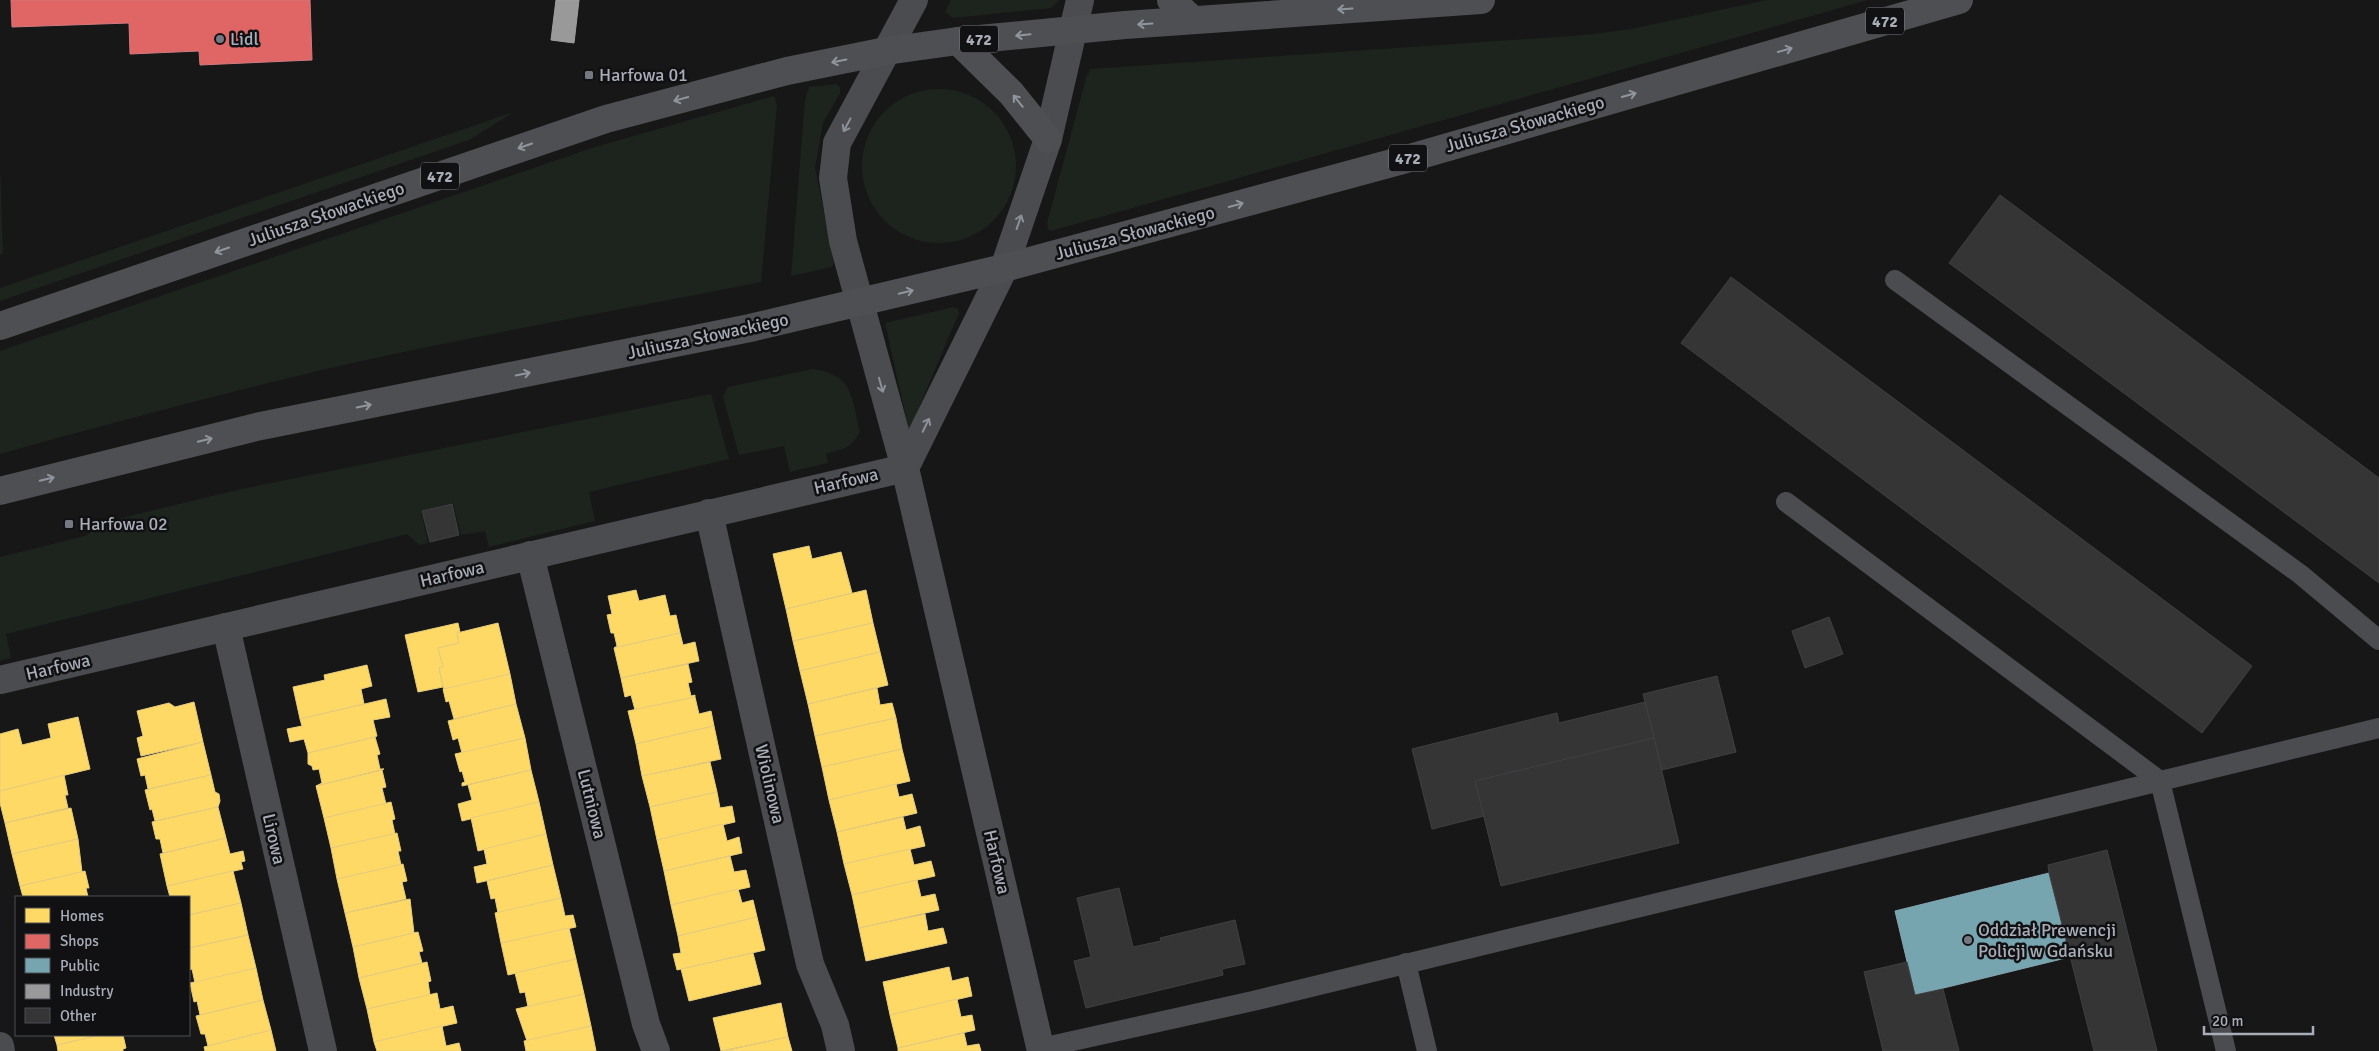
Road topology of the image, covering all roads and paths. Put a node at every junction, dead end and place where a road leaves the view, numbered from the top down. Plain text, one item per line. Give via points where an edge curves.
1 (914, 0) edge
2 (1080, 0) edge
3 (1171, 0) edge
4 (1481, 0) edge
5 (1959, 0) edge
6 (1193, 20) junction
7 (1072, 30) junction
8 (958, 41) junction
9 (886, 51) junction
10 (1048, 139) junction
11 (1004, 268) junction
12 (1895, 280) dead end
13 (859, 303) junction
14 (0, 326) edge
15 (905, 468) junction
16 (2, 489) edge
17 (1786, 502) dead end
18 (709, 513) junction
19 (530, 556) junction
20 (226, 627) junction
21 (2379, 640) edge
22 (0, 680) edge
23 (2379, 728) edge
24 (2160, 782) junction
25 (1406, 964) junction
26 (0, 1046) edge
27 (1041, 1050) edge
28 (1, 1051) edge
29 (323, 1051) edge
30 (656, 1051) edge
31 (842, 1051) edge
32 (1428, 1051) edge
33 (2226, 1051) edge

1 - 9 street, Harfowa
2 - 7 street
3 - 6 main road
4 -> 6 main road, 472
11 -> 5 main road, Juliusza Słowackiego / 472 via 1403,160
6 -> 7 main road, 472
7 -> 8 main road, 472
7 - 10 street
8 - 9 main road, 472
10 -> 8 main road via 1011,93
9 -> 13 street, Harfowa via 837,143 833,178 843,241
9 -> 14 main road, Juliusza Słowackiego / 472 via 786,71 606,120
11 -> 10 street
13 -> 11 main road, 472
15 -> 11 street
12 - 21 lane via 2300,574
13 -> 15 street, Harfowa
16 -> 13 main road, Juliusza Słowackiego / 472 via 256,428
15 - 18 street, Harfowa
15 - 27 street, Harfowa
17 - 24 lane
18 - 19 street, Harfowa
18 - 31 street, Wiolinowa via 810,964
19 - 20 street, Harfowa
19 - 30 street, Lutniowa via 646,1024
20 - 22 street, Harfowa
20 - 29 street, Lirowa
23 - 24 lane
24 - 25 lane
24 - 33 lane
25 - 27 lane
25 - 32 lane
26 - 28 street

